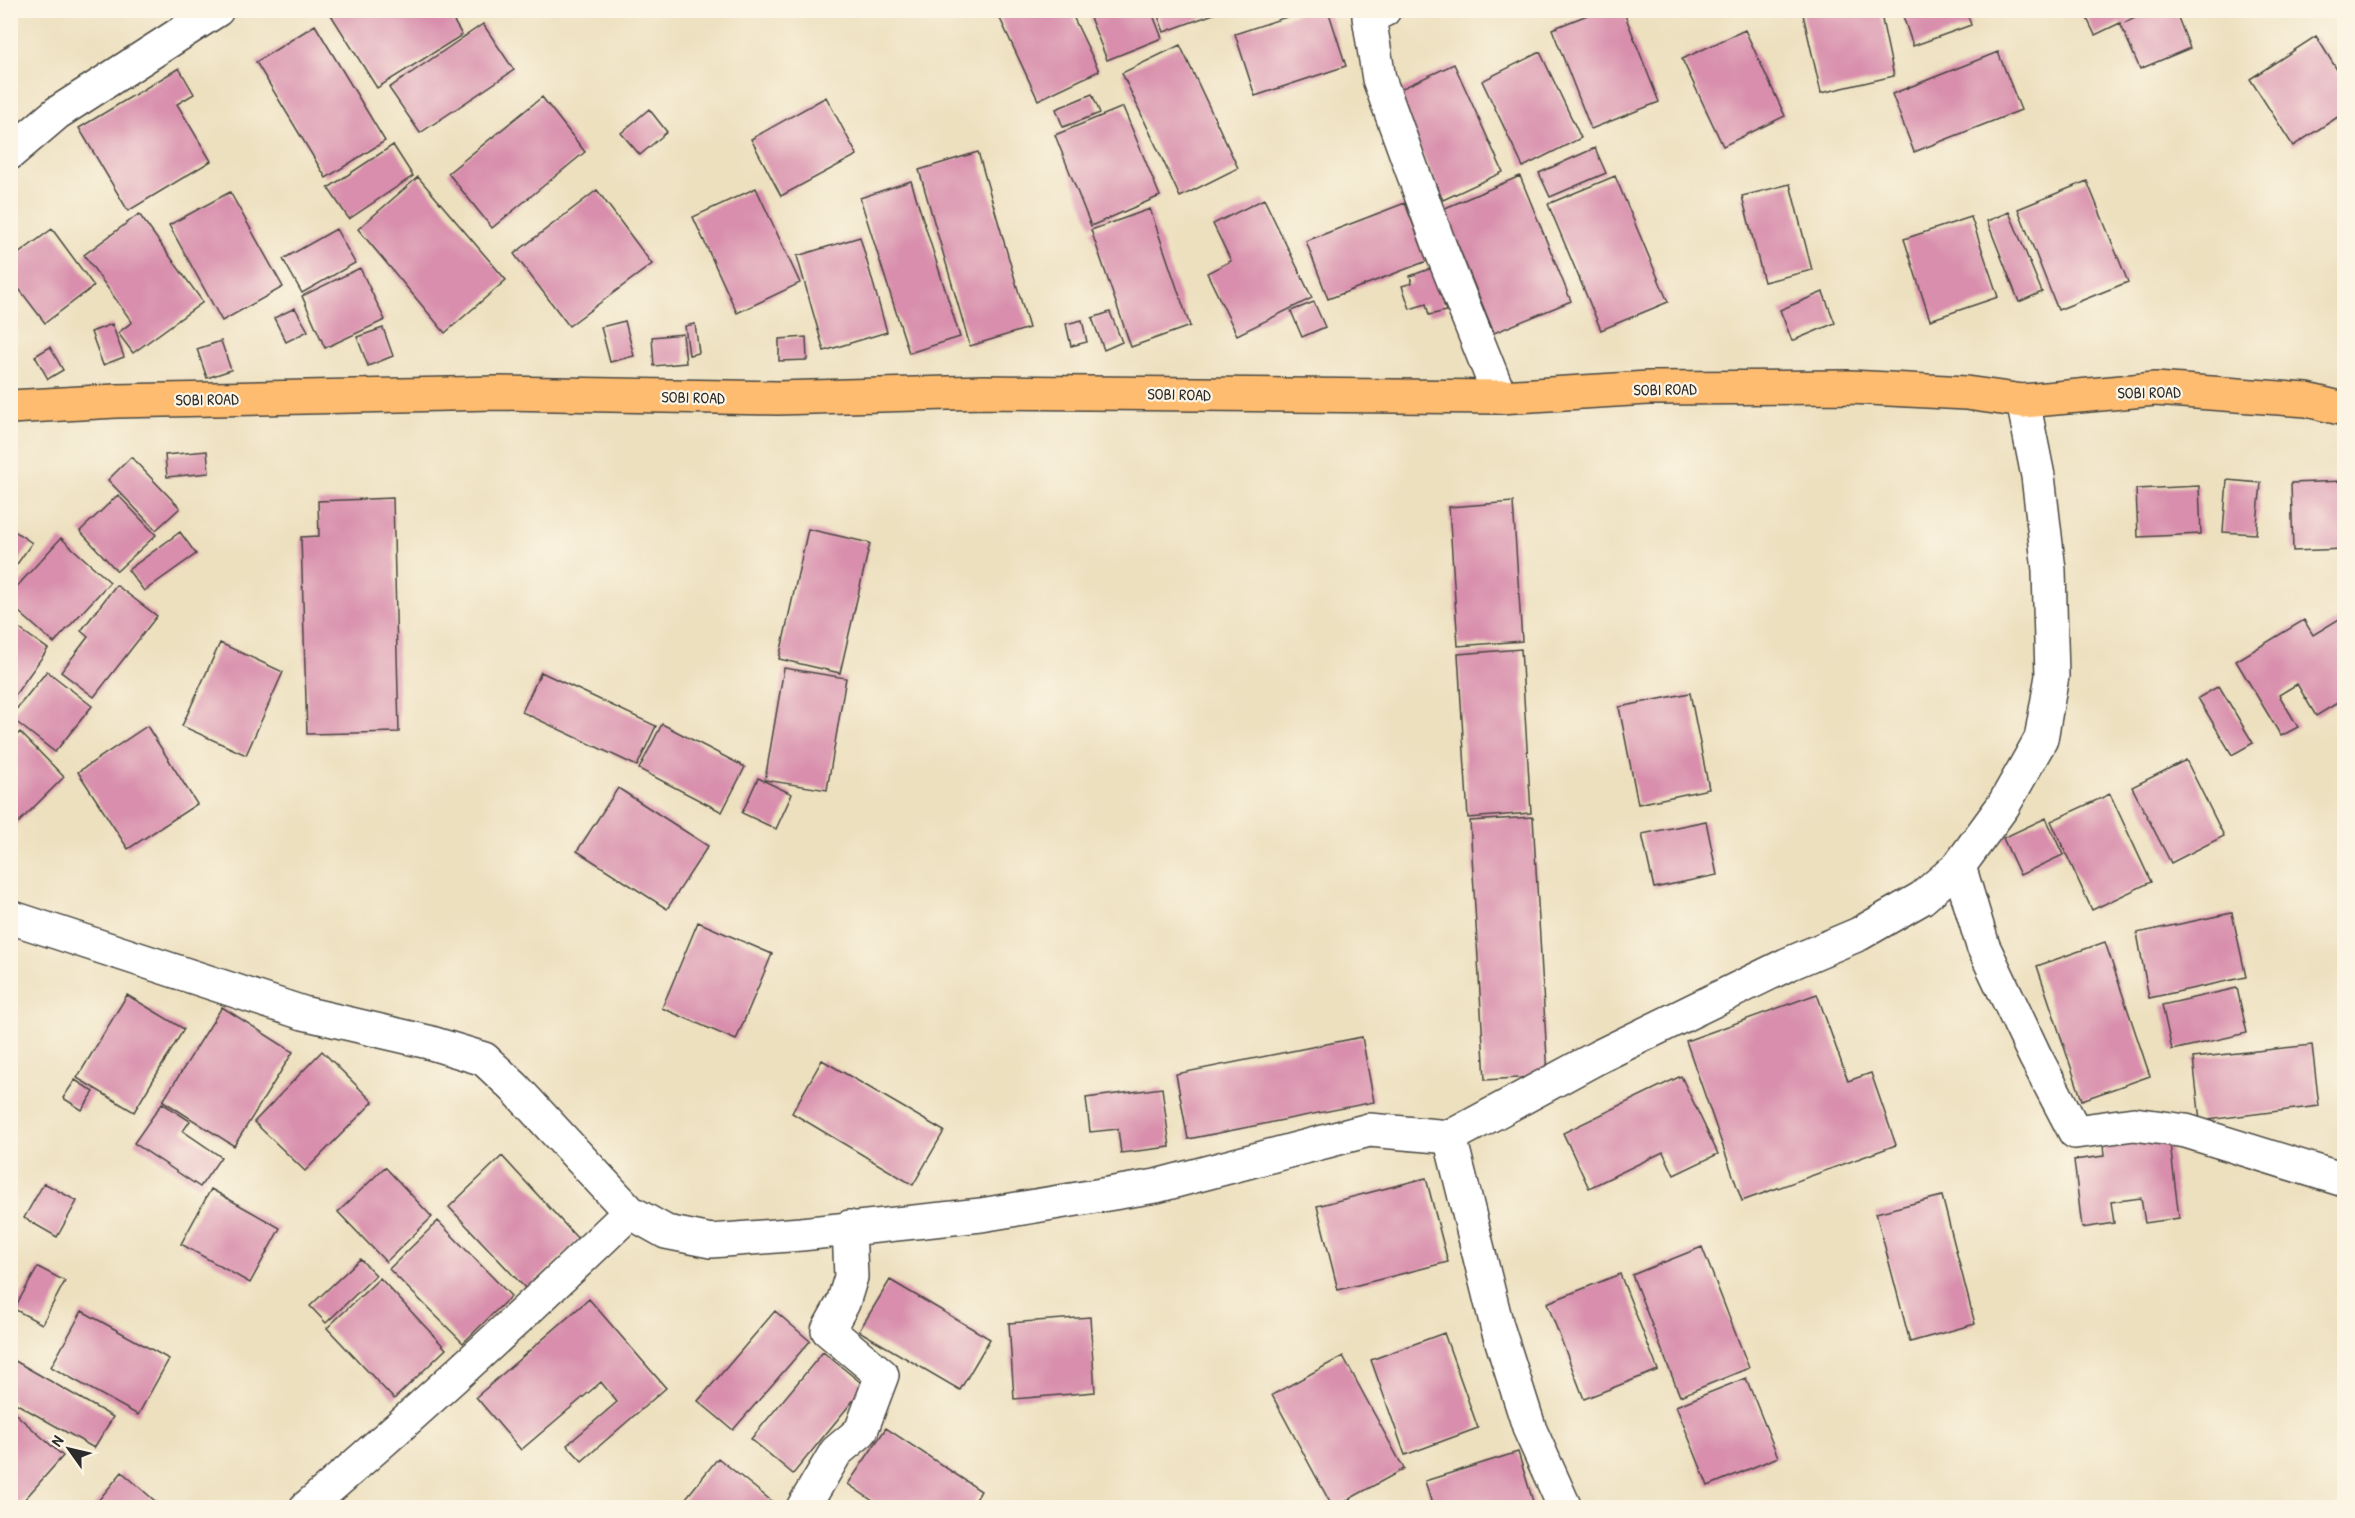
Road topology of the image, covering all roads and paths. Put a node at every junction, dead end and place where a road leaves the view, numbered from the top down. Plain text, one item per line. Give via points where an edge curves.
1 (217, 10) edge
2 (1384, 10) edge
3 (10, 153) edge
4 (1500, 397) junction
5 (2024, 401) junction
6 (10, 407) edge
7 (2344, 409) edge
8 (1959, 866) junction
9 (10, 917) edge
10 (1450, 1137) junction
11 (2344, 1179) edge
12 (630, 1212) junction
13 (849, 1227) junction
14 (306, 1508) edge
15 (803, 1508) edge
16 (1565, 1508) edge

1 - 3 street via 57,113
2 - 4 street via 1369,16 1379,79
4 - 5 highway, SOBI ROAD via 1648,388 1850,387 1966,393
4 - 6 highway, SOBI ROAD via 983,393 778,398 496,393
5 - 7 highway, SOBI ROAD via 2155,389 2307,400
5 - 8 street via 2049,570 2052,676 2041,739 2003,806
8 - 10 street via 1923,898 1859,934 1786,965 1598,1057
8 - 11 street via 1983,946 2075,1132 2134,1124 2186,1131
9 - 12 street via 303,1013 484,1059
10 - 13 street via 1369,1130 1155,1186 981,1215
10 - 16 street via 1497,1326 1530,1430
12 - 13 street via 666,1232 711,1241
12 - 14 street via 514,1324
13 - 15 street via 851,1276 843,1303 828,1330 882,1375 861,1431 836,1452

